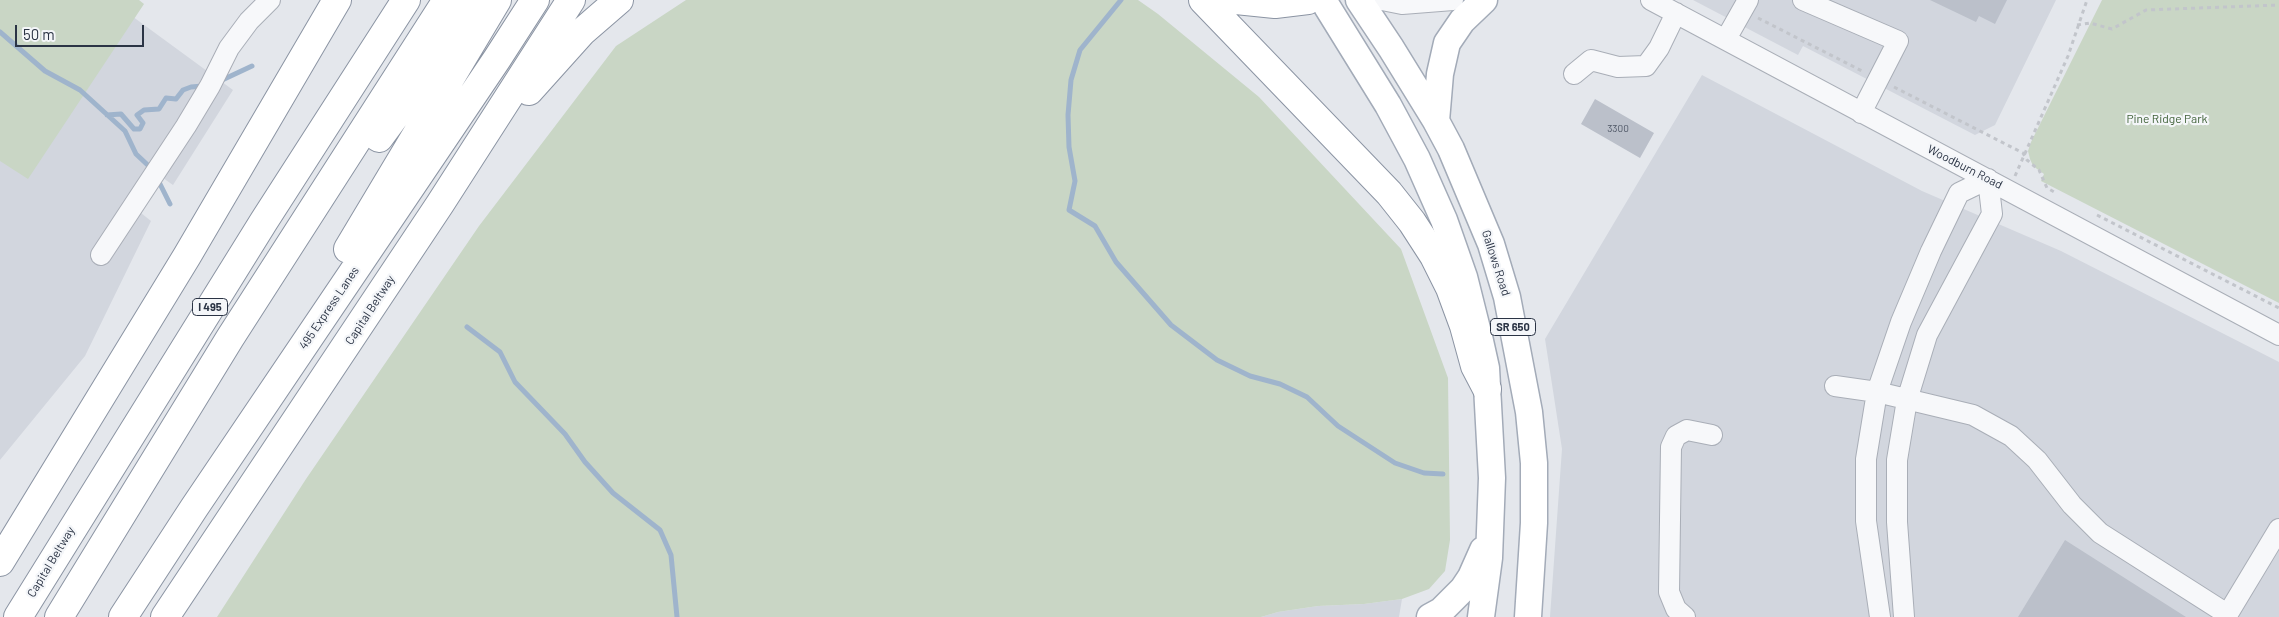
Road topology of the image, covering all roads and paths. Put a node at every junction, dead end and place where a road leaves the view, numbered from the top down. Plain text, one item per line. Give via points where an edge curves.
1 (270, 0) edge
2 (337, 0) edge
3 (355, 0) edge
4 (406, 0) edge
5 (448, 0) edge
6 (476, 0) edge
7 (497, 0) edge
8 (535, 0) edge
9 (571, 0) edge
10 (619, 0) edge
11 (1203, 0) edge
12 (1236, 0) edge
13 (1308, 0) edge
14 (1323, 0) edge
15 (1359, 0) edge
16 (1382, 0) edge
17 (1453, 0) edge
18 (1484, 0) edge
19 (1651, 0) edge
20 (1748, 0) edge
21 (1803, 0) edge
22 (2087, 0) edge
23 (2279, 5) edge
24 (1676, 13) junction
25 (2077, 25) junction
26 (1726, 39) junction
27 (1574, 74) dead end
28 (1861, 113) junction
29 (1436, 121) junction
30 (2024, 153) junction
31 (240, 166) junction
32 (2019, 166) dead end
33 (1988, 179) junction
34 (2063, 197) dead end
35 (440, 204) junction
36 (2088, 210) dead end
37 (101, 255) dead end
38 (2279, 308) edge
39 (2279, 335) edge
40 (230, 338) junction
41 (1835, 386) dead end
42 (1487, 389) junction
43 (1877, 392) junction
44 (1907, 400) junction
45 (1712, 436) dead end
46 (194, 508) junction
47 (2279, 529) edge
48 (1490, 535) junction
49 (0, 562) edge
50 (2226, 615) edge
51 (18, 617) edge
52 (59, 617) edge
53 (123, 617) edge
54 (165, 617) edge
55 (1430, 617) edge
56 (1481, 617) edge
57 (1528, 617) edge
58 (1685, 617) edge
59 (1880, 617) edge
60 (1904, 617) edge

1 - 37 street via 229,48 186,126
2 - 31 highway
3 - 31 highway
4 - 51 highway, Capital Beltway / I 495 via 264,221
5 - 40 highway, I 495
6 - 40 highway via 423,78
7 - 46 highway
8 - 46 highway, 495 Express Lanes
9 - 35 highway, Capital Beltway
10 - 35 highway via 582,32 542,76
11 - 42 highway via 1389,193 1412,222 1450,288 1475,366
12 - 13 highway via 1275,4
14 - 42 main road, SR 650 via 1388,106 1417,159 1444,220 1467,286 1486,368
15 - 29 main road, Gallows Road / SR 650
16 - 17 street via 1402,4
18 - 29 main road via 1462,21 1447,43 1440,74
19 - 24 street, Woodburn Road
20 - 26 street
21 - 28 street via 1898,41
22 - 25 path
23 - 25 path via 2146,10 2112,29 2090,23
24 - 26 street, Woodburn Road
24 - 27 street via 1646,66 1618,67 1591,60
25 - 30 path via 2068,56
26 - 28 street, Woodburn Road
28 - 33 street, Woodburn Road
29 - 57 main road, Gallows Road / SR 650 via 1491,244 1517,346 1534,462
30 - 32 path
30 - 34 path via 2039,170 2047,188
31 - 49 highway
33 - 39 street, Woodburn Road
33 - 43 street via 1959,193 1901,322
33 - 44 street via 1992,214 1927,336
35 - 54 highway, Capital Beltway
36 - 38 path
40 - 52 highway, I 495
41 - 43 street
42 - 48 main road, SR 650 via 1492,478
43 - 44 street
43 - 59 street via 1866,459 1866,521
44 - 50 street via 1973,415 2011,436 2037,460 2072,505 2100,533
44 - 60 street via 1897,460 1897,522
45 - 58 street via 1687,430 1676,436 1671,447 1669,592 1676,609
46 - 53 highway, 495 Express Lanes
47 - 50 street
48 - 55 main road via 1463,589 1441,611
48 - 56 main road, SR 650

